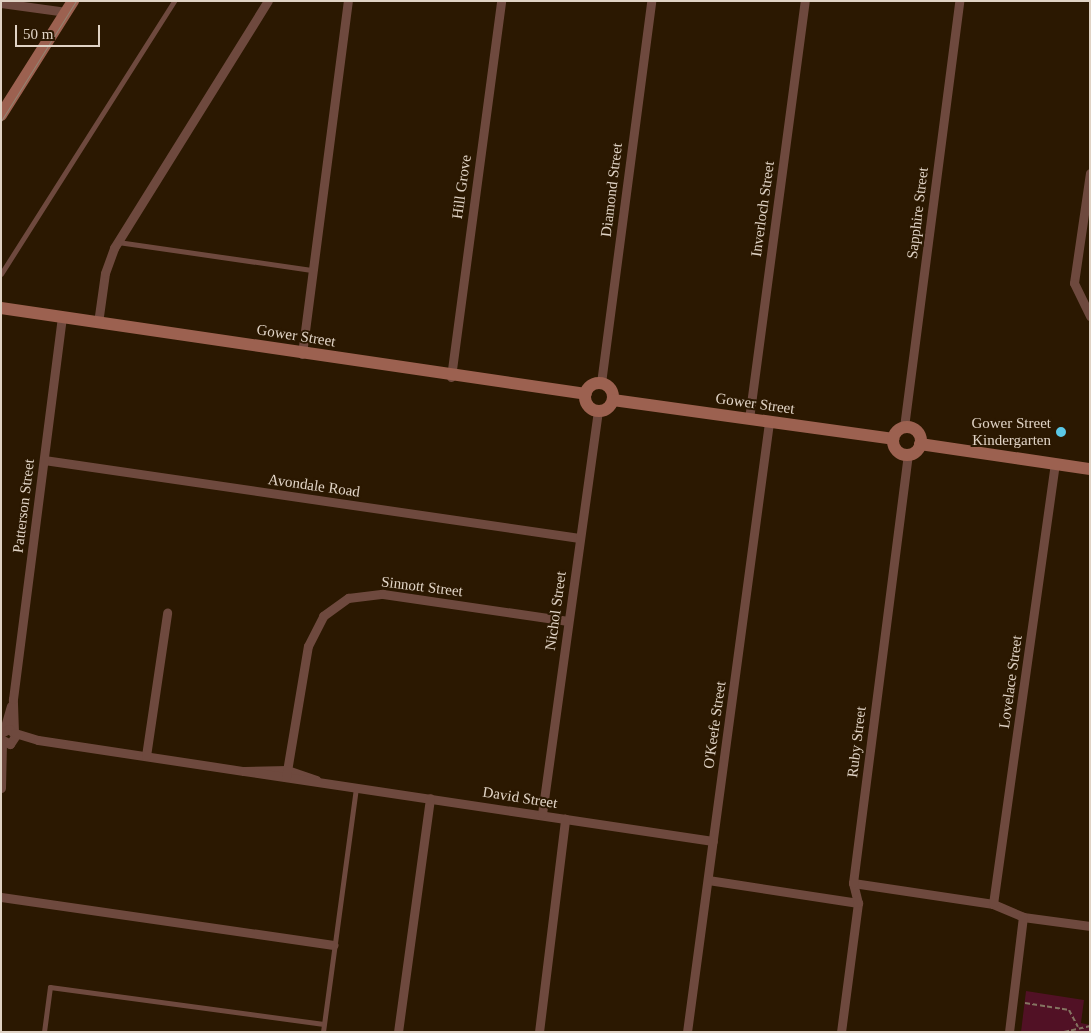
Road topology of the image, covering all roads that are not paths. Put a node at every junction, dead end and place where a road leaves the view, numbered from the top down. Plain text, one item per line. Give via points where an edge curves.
1 (174, 1) edge
2 (268, 1) edge
3 (501, 1) edge
4 (651, 1) edge
5 (805, 1) edge
6 (959, 1) edge
7 (346, 2) edge
8 (1, 3) edge
9 (69, 7) edge
10 (1, 115) edge
11 (1090, 173) edge
12 (118, 242) junction
13 (314, 270) junction
14 (1, 274) edge
15 (1, 308) edge
16 (1090, 316) edge
17 (62, 317) junction
18 (98, 323) junction
19 (302, 354) junction
20 (451, 377) junction
21 (602, 383) junction
22 (586, 394) junction
23 (613, 400) junction
24 (598, 411) junction
25 (749, 419) junction
26 (770, 422) junction
27 (904, 427) junction
28 (893, 439) junction
29 (920, 444) junction
30 (908, 454) junction
31 (44, 460) junction
32 (1055, 464) junction
33 (1090, 469) edge
34 (579, 538) junction
35 (167, 613) dead end
36 (568, 621) junction
37 (7, 735) edge
38 (146, 756) junction
39 (287, 774) junction
40 (1, 788) edge
41 (356, 788) junction
42 (430, 798) junction
43 (542, 814) junction
44 (565, 819) junction
45 (713, 841) junction
46 (708, 880) junction
47 (853, 884) junction
48 (1, 897) edge
49 (858, 903) junction
50 (993, 904) junction
51 (1023, 917) junction
52 (1090, 926) edge
53 (334, 945) junction
54 (324, 1024) junction
55 (44, 1032) edge
56 (323, 1032) edge
57 (398, 1032) edge
58 (539, 1032) edge
59 (687, 1032) edge
60 (841, 1032) edge
61 (1009, 1032) edge

1 - 14 lane
2 - 12 street
3 - 20 street, Hill Grove
4 - 21 street, Diamond Street
5 - 25 street, Inverloch Street
6 - 27 street, Sapphire Street
7 - 13 street
8 - 9 street
9 - 10 street
11 - 16 street via 1074,283
12 - 13 lane
12 - 18 street via 104,273
13 - 19 street
15 - 17 street, Gower Street
17 - 18 street, Gower Street
17 - 31 street, Patterson Street
18 - 19 street, Gower Street
19 - 20 street, Gower Street
20 - 22 street, Gower Street
21 - 22 street via 590,386
21 - 23 street via 612,390
22 - 24 street via 588,405
23 - 24 street
23 - 25 street, Gower Street
24 - 34 street, Nichol Street
25 - 26 street, Gower Street
26 - 28 street, Gower Street
26 - 45 street, O'Keefe Street
27 - 28 street
27 - 29 street via 914,429
28 - 30 street via 895,448
29 - 30 street
29 - 32 street
30 - 47 street, Ruby Street
31 - 34 street, Avondale Road
31 - 37 street, Patterson Street
32 - 33 street
32 - 50 street, Lovelace Street
34 - 36 street, Nichol Street
35 - 38 street
36 - 39 street, Sinnott Street via 383,594 348,598 323,616 308,646
36 - 43 street, Nichol Street
37 - 38 street, David Street
37 - 40 street, Patterson Street
38 - 39 street, David Street
39 - 41 street, David Street
41 - 42 street, David Street
41 - 53 lane
42 - 43 street, David Street
42 - 57 street
43 - 44 street, David Street
44 - 45 street, David Street
44 - 58 street
45 - 46 street, O'Keefe Street
46 - 49 street
46 - 59 street, O'Keefe Street
47 - 49 street, Ruby Street
47 - 50 street
48 - 53 street
49 - 60 street, Ruby Street
50 - 51 street
51 - 52 street
51 - 61 street
53 - 54 lane
54 - 55 lane via 50,987
54 - 56 lane

